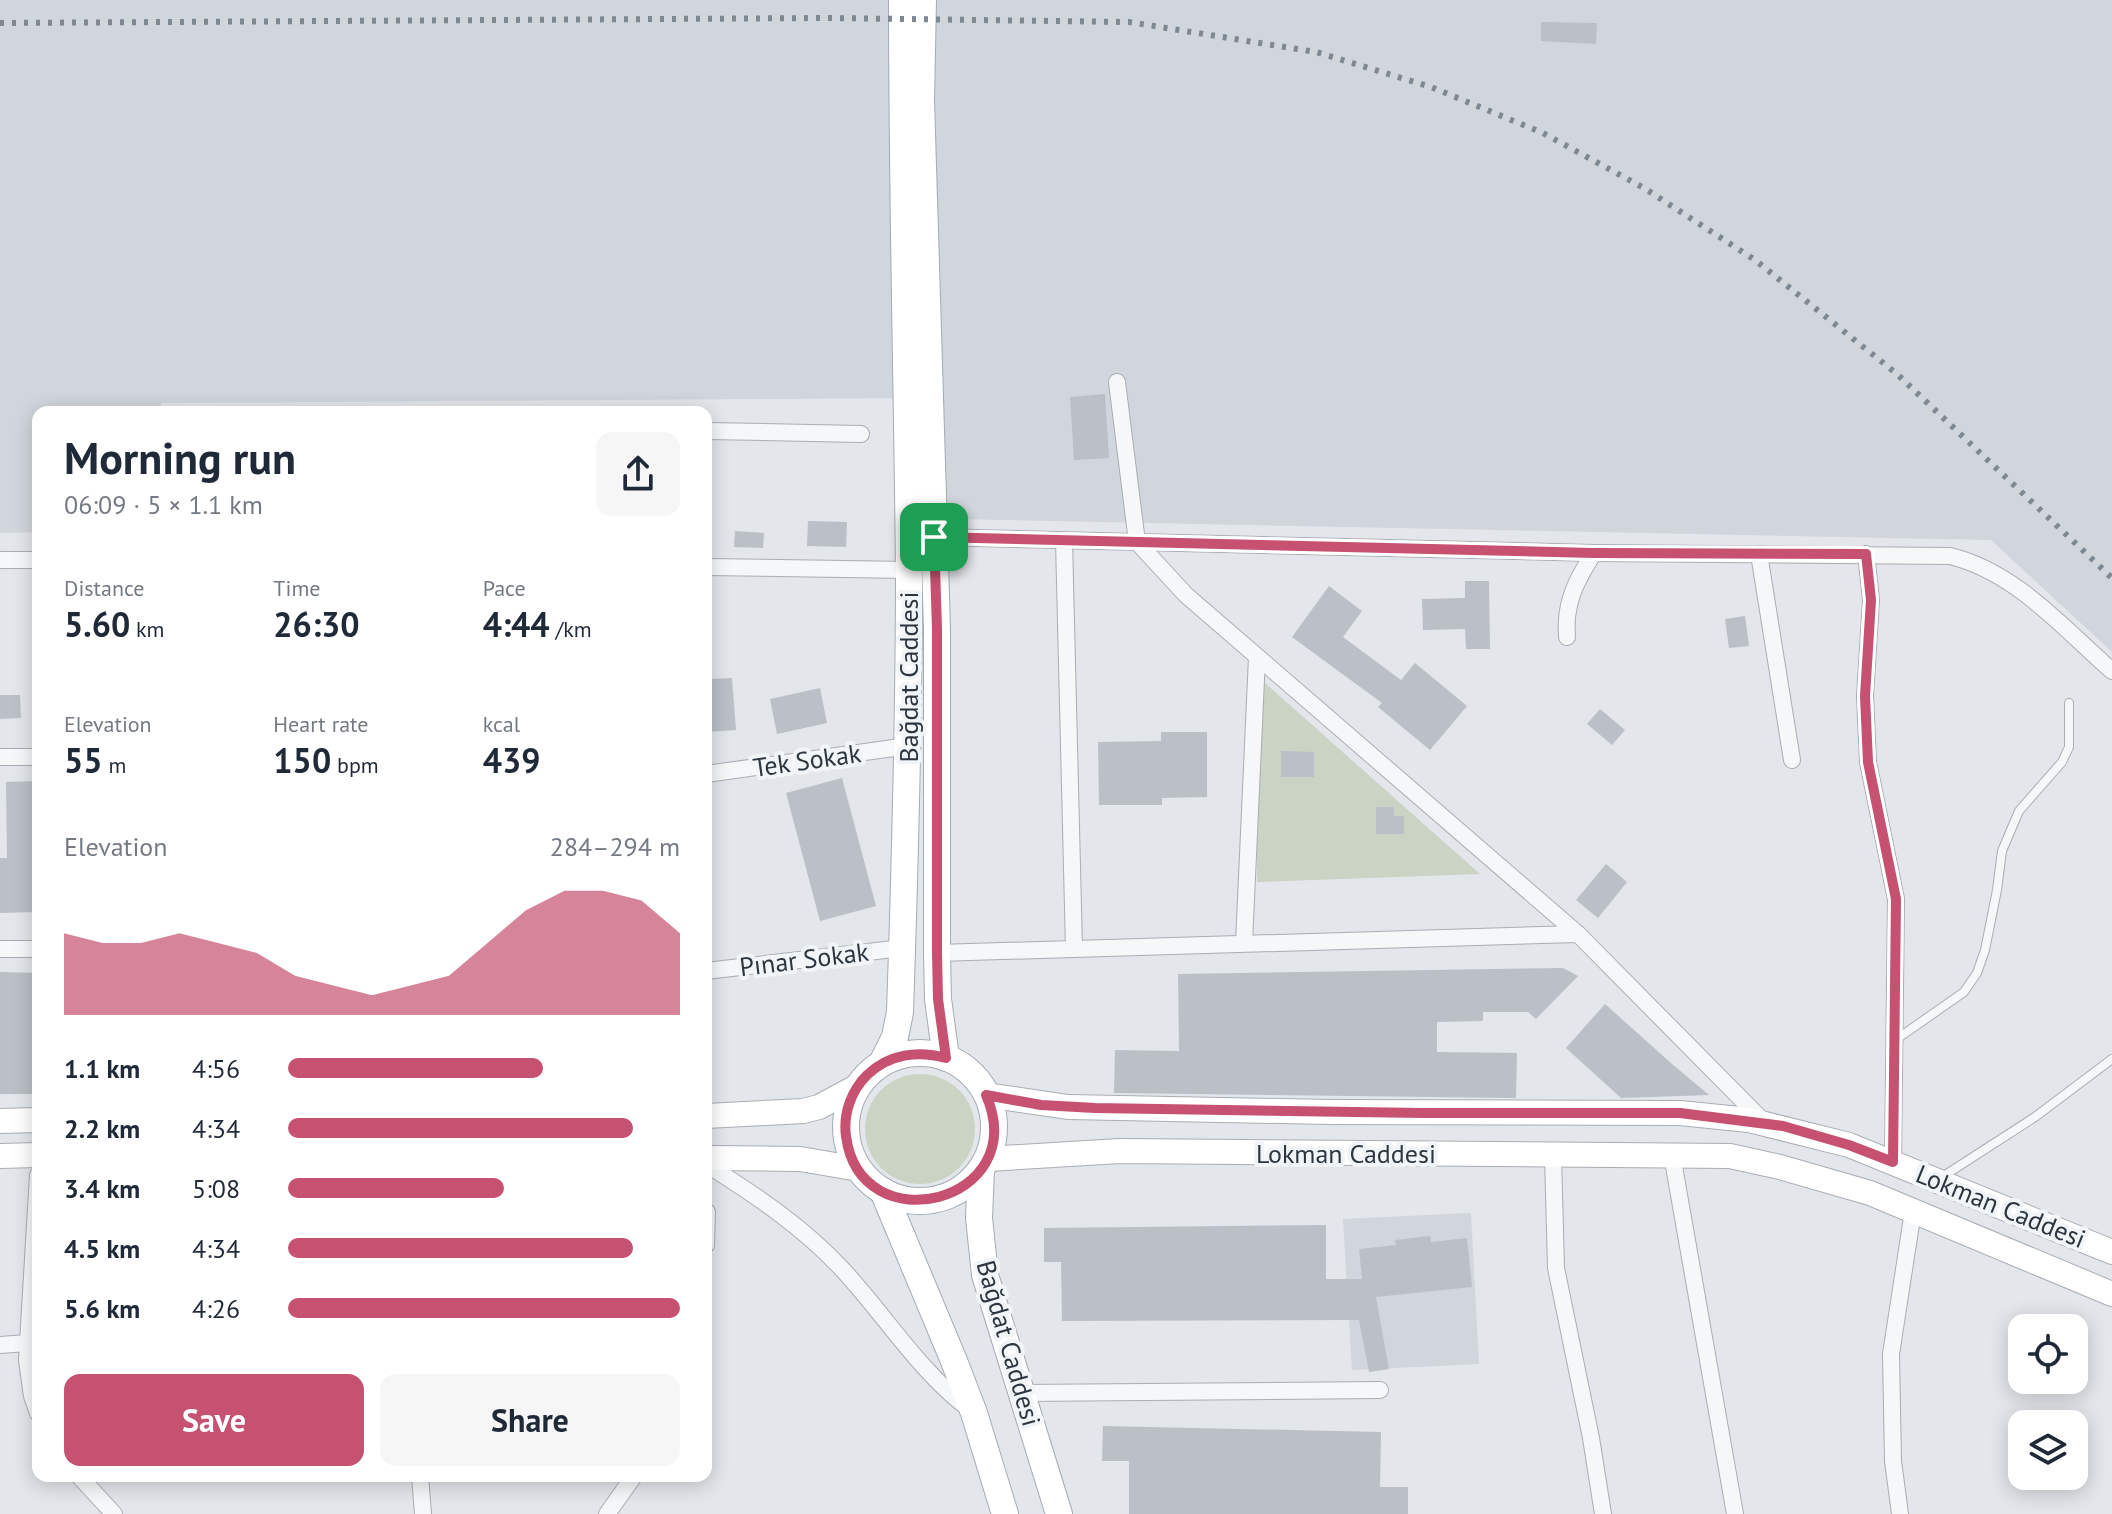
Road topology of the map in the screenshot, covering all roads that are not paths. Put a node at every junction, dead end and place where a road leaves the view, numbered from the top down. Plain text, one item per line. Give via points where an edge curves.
1 (902, 0) edge
2 (923, 0) edge
3 (1117, 382) dead end
4 (712, 431) edge
5 (861, 434) dead end
6 (934, 537) junction
7 (1064, 541) junction
8 (1137, 542) junction
9 (1594, 553) junction
10 (1759, 554) junction
11 (1866, 554) junction
12 (0, 560) edge
13 (32, 560) edge
14 (712, 567) edge
15 (909, 570) junction
16 (1567, 637) dead end
17 (1257, 657) junction
18 (2112, 671) edge
19 (2069, 703) dead end
20 (908, 746) junction
21 (0, 757) edge
22 (32, 757) edge
23 (1792, 760) dead end
24 (712, 773) edge
25 (1578, 934) junction
26 (1244, 943) junction
27 (902, 948) junction
28 (0, 949) edge
29 (32, 949) edge
30 (1074, 949) junction
31 (937, 953) junction
32 (712, 970) edge
33 (1893, 1042) junction
34 (946, 1058) junction
35 (2112, 1059) edge
36 (882, 1063) junction
37 (858, 1086) junction
38 (986, 1095) junction
39 (712, 1116) edge
40 (32, 1120) edge
41 (0, 1121) edge
42 (1765, 1123) junction
43 (32, 1155) edge
44 (1553, 1155) junction
45 (1672, 1155) junction
46 (0, 1156) edge
47 (712, 1158) edge
48 (1893, 1162) junction
49 (984, 1164) junction
50 (712, 1168) edge
51 (859, 1169) junction
52 (1939, 1179) junction
53 (883, 1191) junction
54 (1913, 1211) junction
55 (2112, 1252) edge
56 (32, 1267) edge
57 (2112, 1294) edge
58 (27, 1343) junction
59 (0, 1345) edge
60 (32, 1376) edge
61 (1380, 1390) dead end
62 (1021, 1393) junction
63 (974, 1413) junction
64 (85, 1482) edge
65 (420, 1482) edge
66 (630, 1482) edge
67 (114, 1514) edge
68 (423, 1514) edge
69 (607, 1514) edge
70 (1005, 1514) edge
71 (1059, 1514) edge
72 (1603, 1514) edge
73 (1735, 1514) edge
74 (1900, 1514) edge

1 - 15 main road, Bağdat Caddesi
2 - 6 main road, Bağdat Caddesi via 921,100
3 - 8 street
4 - 5 street
6 - 7 street
6 - 31 main road, Bağdat Caddesi
7 - 8 street
7 - 30 street
8 - 9 street
8 - 17 street via 1186,595
9 - 10 street
9 - 16 street via 1572,590
10 - 11 street
10 - 23 street
11 - 18 street via 1950,556 1982,565 2007,579
11 - 33 street via 1871,600 1865,696 1868,762 1896,899
12 - 13 street
14 - 15 street
15 - 20 main road, Bağdat Caddesi
17 - 25 street
17 - 26 street
19 - 33 lane via 2069,747 2019,811 2002,851 1977,973 1964,992
20 - 24 street, Tek Sokak
20 - 27 main road, Bağdat Caddesi
21 - 22 street
25 - 26 street
25 - 42 street
26 - 30 street
27 - 32 street, Pınar Sokak
27 - 36 main road, Bağdat Caddesi via 898,1025
28 - 29 street
30 - 31 street
31 - 34 main road, Bağdat Caddesi
33 - 48 street
34 - 36 main road via 914,1054
34 - 38 main road via 974,1077
35 - 52 lane
36 - 37 main road
37 - 39 street via 803,1111
37 - 51 main road via 846,1128
38 - 42 street, Lokman Caddesi via 1095,1108 1680,1113
38 - 49 main road via 994,1127
40 - 41 street
42 - 48 street, Lokman Caddesi
43 - 46 street
44 - 45 street, Lokman Caddesi
44 - 49 street, Lokman Caddesi via 1120,1151
44 - 72 street via 1556,1268
45 - 54 street, Lokman Caddesi via 1730,1156 1780,1167
45 - 73 street
47 - 51 street via 800,1159
48 - 52 street, Lokman Caddesi
49 - 53 main road via 957,1191 937,1199 904,1199
49 - 62 main road, Bağdat Caddesi via 979,1218 985,1275
50 - 63 street via 791,1221 821,1248 945,1391
51 - 53 main road
52 - 55 street, Lokman Caddesi
53 - 63 main road, Bağdat Caddesi
54 - 57 street, Lokman Caddesi
54 - 74 street via 1891,1354 1893,1461
56 - 58 street
58 - 59 street
58 - 60 street
61 - 62 street
62 - 71 main road, Bağdat Caddesi
63 - 70 main road, Bağdat Caddesi
64 - 67 street
65 - 68 street
66 - 69 street

